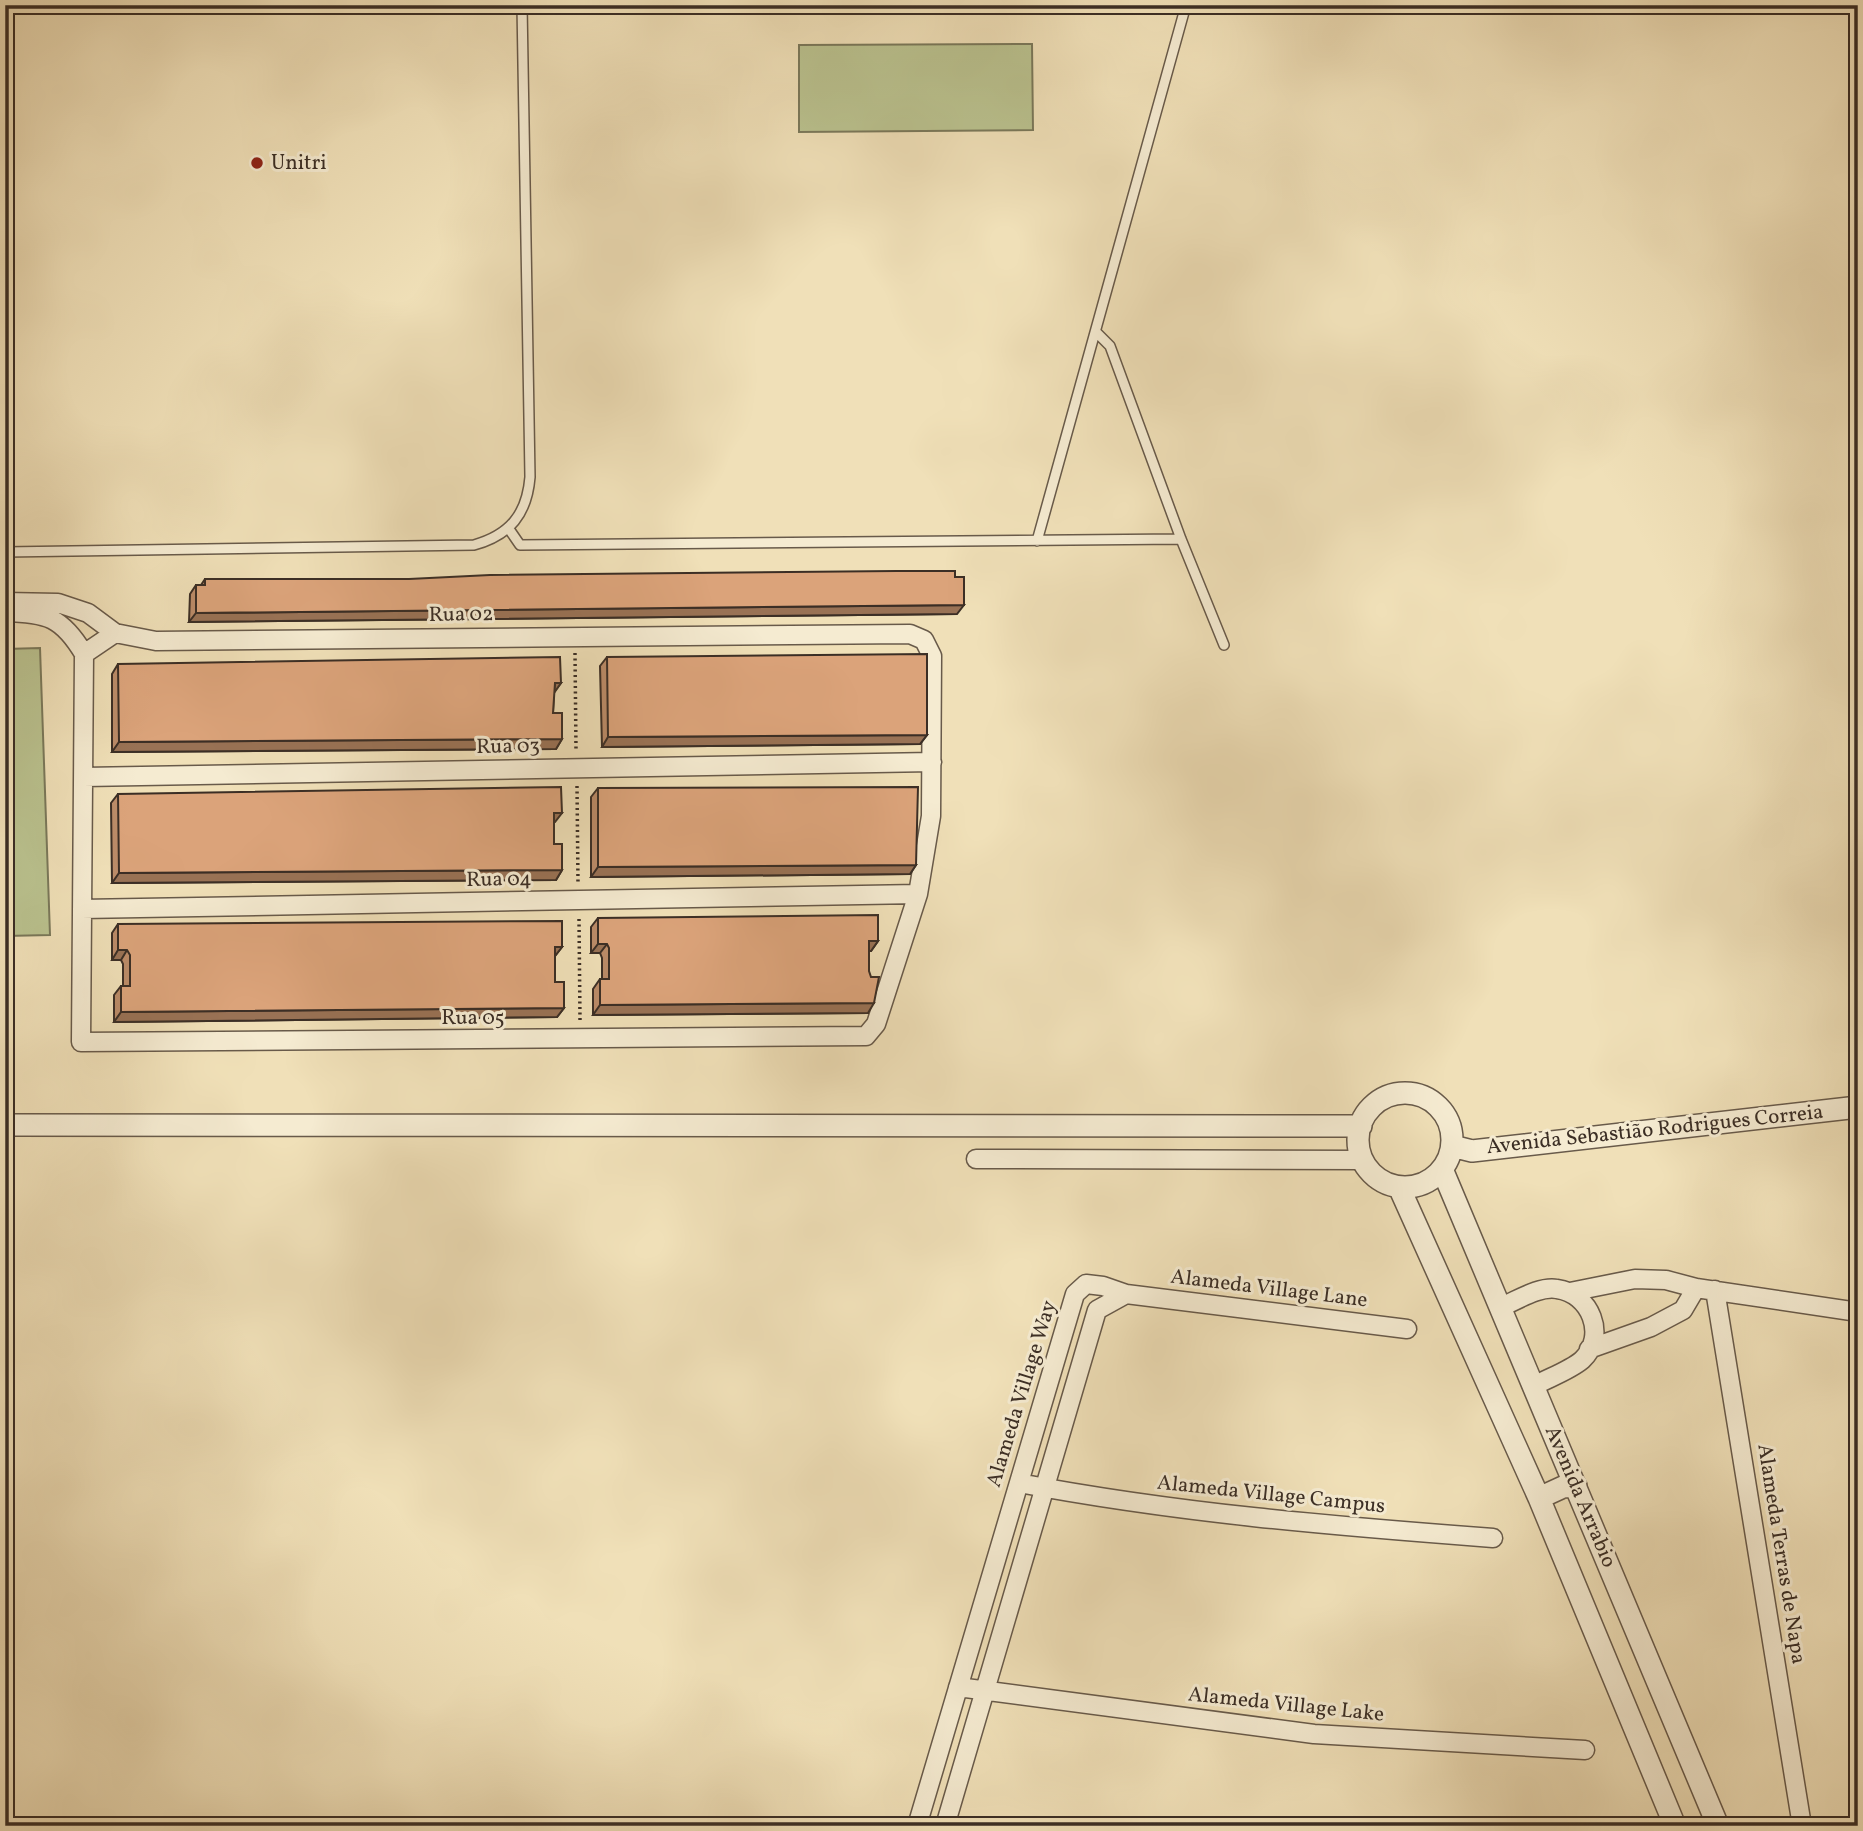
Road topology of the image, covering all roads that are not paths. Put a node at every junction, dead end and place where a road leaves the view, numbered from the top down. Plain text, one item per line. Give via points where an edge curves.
1 (522, 5) edge
2 (1186, 5) edge
3 (1096, 332) junction
4 (509, 529) junction
5 (1181, 539) junction
6 (1037, 541) junction
7 (5, 552) edge
8 (5, 602) edge
9 (5, 612) edge
10 (88, 614) junction
11 (115, 633) junction
12 (72, 634) junction
13 (1224, 645) dead end
14 (84, 654) junction
15 (932, 762) junction
16 (84, 777) junction
17 (918, 894) junction
18 (82, 909) junction
19 (1858, 1107) edge
20 (5, 1125) edge
21 (1361, 1126) junction
22 (1452, 1146) junction
23 (976, 1159) dead end
24 (1363, 1160) junction
25 (1442, 1169) junction
26 (1399, 1187) junction
27 (1696, 1288) junction
28 (1715, 1290) junction
29 (1570, 1292) junction
30 (1126, 1294) junction
31 (1501, 1307) junction
32 (1858, 1312) edge
33 (1407, 1329) dead end
34 (1590, 1349) junction
35 (1534, 1386) junction
36 (1019, 1483) junction
37 (1576, 1486) junction
38 (1045, 1488) junction
39 (1539, 1498) junction
40 (1493, 1538) dead end
41 (958, 1687) junction
42 (985, 1691) junction
43 (1584, 1749) dead end
44 (917, 1826) edge
45 (945, 1826) edge
46 (1675, 1826) edge
47 (1718, 1826) edge
48 (1802, 1826) edge

1 - 4 lane via 530,477 521,514
2 - 3 lane
3 - 5 lane via 1110,346
3 - 6 lane
4 - 6 lane via 520,545
4 - 7 lane via 474,545
5 - 6 lane
5 - 13 lane
8 - 10 street, Rua 02 via 58,603
9 - 12 street via 36,613 56,620
10 - 11 street, Rua 02
10 - 12 street
11 - 14 street
11 - 15 street, Rua 02 via 156,641 910,634 924,640 932,656
12 - 14 street
14 - 16 street
15 - 16 street, Rua 03
15 - 17 street via 931,816
16 - 18 street
17 - 18 street, Rua 04
17 - 18 street, Rua 05 via 876,1024 866,1036 81,1042
19 - 22 street, Avenida Sebastião Rodrigues Correia via 1472,1151
20 - 21 street
21 - 22 street via 1366,1114 1385,1098 1397,1094 1421,1097 1442,1111
21 - 24 street
22 - 25 street
23 - 24 street
24 - 26 street via 1378,1178
25 - 26 street via 1422,1184
25 - 31 street, Avenida Arrabio
26 - 39 street, Avenida Arrabio
27 - 28 street
27 - 29 street via 1666,1280 1635,1279
27 - 34 street via 1683,1310
28 - 32 street
28 - 48 street, Alameda Terras de Napa
29 - 31 street via 1543,1289
29 - 34 street via 1581,1300 1594,1323
30 - 33 street, Alameda Village Lane
30 - 36 street, Alameda Village Way via 1086,1284 1075,1294
30 - 38 street via 1097,1310
31 - 35 street, Avenida Arrabio
34 - 35 street via 1581,1360
35 - 37 street, Avenida Arrabio
36 - 38 street, Alameda Village Campus
36 - 41 street, Alameda Village Way
37 - 39 street
37 - 47 street, Avenida Arrabio
38 - 40 street, Alameda Village Campus via 1275,1522
38 - 42 street
39 - 46 street, Avenida Arrabio
41 - 42 street, Alameda Village Lake
41 - 44 street, Alameda Village Way
42 - 43 street, Alameda Village Lake via 1314,1734
42 - 45 street

